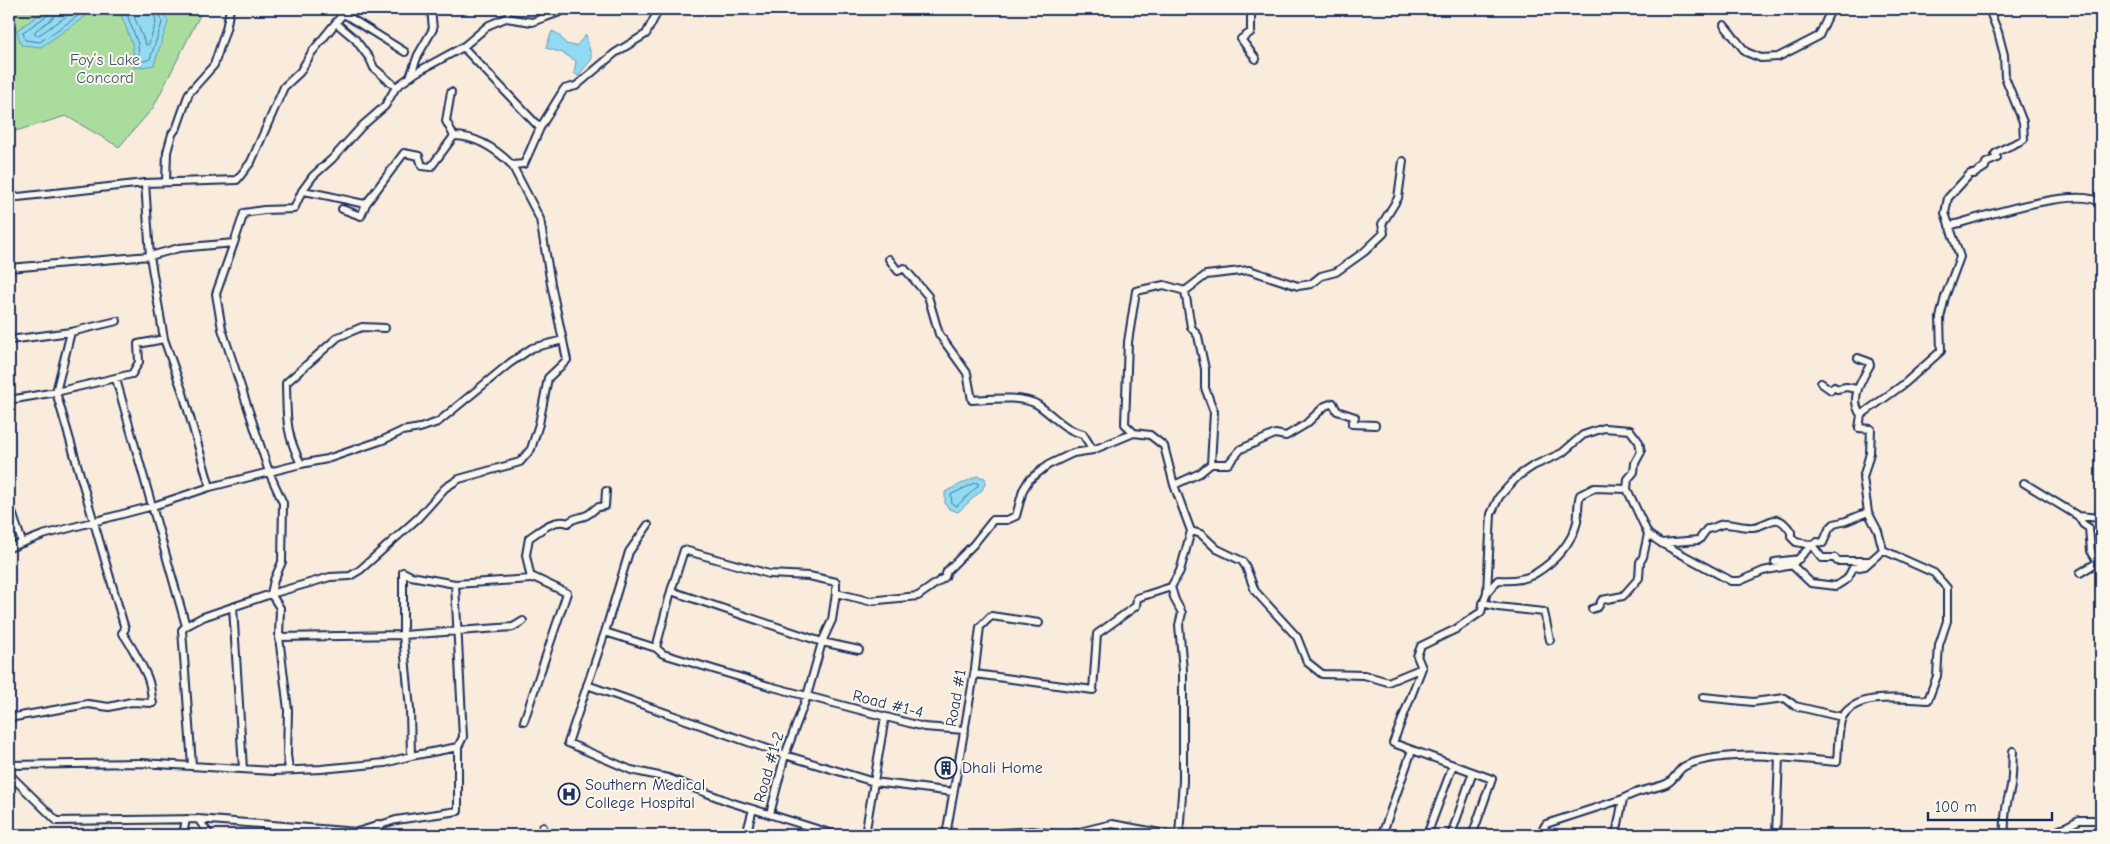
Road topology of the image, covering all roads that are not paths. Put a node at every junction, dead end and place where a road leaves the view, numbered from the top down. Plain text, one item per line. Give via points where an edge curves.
1 (230, 9) edge
2 (431, 9) edge
3 (562, 9) edge
4 (659, 9) edge
5 (1251, 9) edge
6 (1836, 9) edge
7 (1985, 9) edge
8 (346, 11) edge
9 (336, 23) junction
10 (1724, 25) dead end
11 (463, 47) junction
12 (405, 52) dead end
13 (1256, 59) dead end
14 (410, 77) junction
15 (396, 87) junction
16 (450, 92) dead end
17 (540, 128) junction
18 (454, 136) junction
19 (1403, 161) dead end
20 (512, 165) junction
21 (166, 182) junction
22 (144, 183) junction
23 (302, 191) junction
24 (9, 198) edge
25 (2101, 203) edge
26 (366, 204) junction
27 (342, 209) dead end
28 (1949, 226) junction
29 (234, 243) junction
30 (150, 256) junction
31 (889, 259) dead end
32 (9, 268) edge
33 (1185, 291) junction
34 (117, 321) dead end
35 (385, 328) dead end
36 (72, 332) junction
37 (164, 339) junction
38 (9, 340) edge
39 (563, 340) junction
40 (1858, 358) dead end
41 (116, 379) junction
42 (1821, 383) dead end
43 (1857, 389) junction
44 (56, 392) junction
45 (9, 400) edge
46 (1861, 416) junction
47 (1375, 425) dead end
48 (1134, 433) junction
49 (1092, 450) junction
50 (301, 464) junction
51 (1211, 464) junction
52 (269, 472) junction
53 (2024, 483) dead end
54 (1174, 485) junction
55 (210, 487) junction
56 (1627, 489) junction
57 (606, 491) dead end
58 (9, 503) edge
59 (153, 506) junction
60 (1868, 512) junction
61 (2078, 516) junction
62 (2101, 518) edge
63 (92, 521) junction
64 (648, 525) dead end
65 (1191, 531) junction
66 (1648, 534) junction
67 (22, 542) junction
68 (1660, 543) junction
69 (1812, 545) junction
70 (9, 548) edge
71 (1883, 550) junction
72 (1800, 558) junction
73 (1822, 558) junction
74 (1871, 561) junction
75 (1775, 562) dead end
76 (1792, 565) junction
77 (2080, 573) dead end
78 (531, 576) junction
79 (455, 584) junction
80 (1171, 587) junction
81 (671, 591) junction
82 (1487, 592) junction
83 (836, 593) junction
84 (271, 594) junction
85 (1482, 603) junction
86 (233, 607) junction
87 (1592, 609) dead end
88 (523, 621) dead end
89 (1039, 623) dead end
90 (186, 626) junction
91 (458, 631) junction
92 (605, 632) junction
93 (402, 635) junction
94 (279, 637) junction
95 (1550, 640) dead end
96 (822, 642) junction
97 (656, 648) junction
98 (859, 650) dead end
99 (1422, 668) junction
100 (975, 674) junction
101 (586, 685) junction
102 (807, 696) junction
103 (1703, 697) dead end
104 (885, 717) junction
105 (1842, 717) junction
106 (9, 718) edge
107 (524, 720) dead end
108 (965, 730) junction
109 (458, 747) junction
110 (1412, 750) junction
111 (2014, 751) dead end
112 (785, 755) junction
113 (411, 756) junction
114 (1779, 757) junction
115 (192, 765) junction
116 (1453, 765) junction
117 (9, 766) edge
118 (243, 769) junction
119 (289, 769) junction
120 (1473, 772) junction
121 (9, 774) edge
122 (874, 782) junction
123 (953, 792) junction
124 (1623, 799) junction
125 (753, 809) junction
126 (770, 814) junction
127 (186, 819) junction
128 (198, 819) junction
129 (2101, 820) edge
130 (378, 824) junction
131 (543, 827) dead end
132 (1473, 833) dead end
133 (183, 835) edge
134 (210, 835) edge
135 (379, 835) edge
136 (543, 835) edge
137 (746, 835) edge
138 (836, 835) edge
139 (865, 835) edge
140 (946, 835) edge
141 (998, 835) edge
142 (1062, 835) edge
143 (1067, 835) edge
144 (1171, 835) edge
145 (1179, 835) edge
146 (1382, 835) edge
147 (1427, 835) edge
148 (1451, 835) edge
149 (1539, 835) edge
150 (1616, 835) edge
151 (1776, 835) edge
152 (2005, 835) edge
153 (2050, 835) edge

1 - 21 street via 214,65 189,93 178,127 172,134 167,152
2 - 14 street via 433,29
3 - 11 street via 532,22 506,18 489,25
4 - 17 street via 646,34 614,53 576,86 564,89
5 - 13 street via 1251,32 1241,39
6 - 10 street via 1830,12 1819,36 1778,57 1761,58 1746,52
7 - 28 street via 1990,12 1998,32 2005,77 2023,122 2024,139 2004,147 1995,154 1997,158 1970,174 1948,198 1946,213
8 - 9 street
8 - 12 street
9 - 15 street via 355,39 374,68
9 - 21 street via 300,72 284,87 251,162 237,180
11 - 14 street
11 - 17 street
14 - 15 street
15 - 23 street via 385,106 313,176
16 - 18 street via 446,121
17 - 20 street via 524,164
18 - 20 street via 468,136 499,152
18 - 26 street via 431,167 422,166 419,156 404,153
19 - 33 street via 1398,198 1382,224 1384,233 1336,272 1321,276 1311,284 1298,286 1249,270 1206,276
20 - 39 street via 540,219
21 - 22 street
22 - 24 street
22 - 30 street
23 - 26 street
23 - 29 street via 294,209 244,213
25 - 28 street via 2081,196 2017,207
26 - 27 street via 362,216
28 - 46 street via 1960,257 1940,318 1941,351
29 - 30 street via 179,248
29 - 52 street via 216,294 222,329
30 - 32 street
30 - 37 street
31 - 49 street via 898,271 904,268 928,296 939,334 967,374 972,400 1007,398 1036,404 1072,432 1083,434
33 - 48 street via 1164,285 1136,291 1125,391 1125,424
33 - 51 street via 1191,327 1198,336 1206,388 1214,412
34 - 36 street
35 - 50 street via 362,327 338,337 286,383 287,426
36 - 38 street
36 - 44 street
37 - 41 street via 138,344 139,362 132,374
37 - 55 street
39 - 50 street via 532,348 438,422 402,431 327,459
39 - 84 street via 567,360 548,378 540,424 531,449 520,462 459,479 445,488 418,518 350,576 330,577
40 - 43 street via 1869,362 1870,366
41 - 44 street
41 - 59 street
42 - 43 street via 1831,390 1834,387
43 - 46 street via 1856,409
44 - 45 street
44 - 63 street
46 - 60 street via 1860,428 1871,429 1870,452 1863,478
47 - 51 street via 1352,424 1355,417 1337,411 1333,404 1325,406 1306,424 1286,436 1275,434 1241,449 1228,464
48 - 49 street
48 - 54 street via 1150,435 1164,446
49 - 83 street via 1073,453 1029,480 1016,516 993,520 945,577 918,596 869,601
50 - 52 street
51 - 54 street
52 - 55 street
52 - 84 street via 283,503 282,562
53 - 61 street
54 - 65 street
55 - 59 street
56 - 66 street
56 - 82 street via 1594,488 1580,495 1572,536 1560,552 1535,574 1513,581 1498,580
56 - 82 street via 1640,452 1639,442 1630,430 1604,428 1583,435 1562,453 1518,476 1498,497 1491,514
57 - 78 street via 605,506 596,506 587,515 574,517 568,523 561,521 549,525 529,538 526,555
58 - 67 street
59 - 63 street
59 - 90 street
60 - 69 street via 1834,524 1823,543
60 - 71 street
61 - 62 street
61 - 77 street via 2090,528 2091,551 2098,562
63 - 67 street
63 - 106 street via 125,629 122,633 149,679 152,703 131,702 109,707 88,704
64 - 92 street via 629,552
65 - 80 street via 1180,571
65 - 99 street via 1242,561 1255,591 1297,637 1306,662 1322,674 1364,675 1388,682
66 - 68 street
66 - 87 street via 1639,578 1623,596 1602,600 1598,607
67 - 70 street
68 - 69 street via 1699,540 1706,530 1722,524 1754,527 1771,519 1787,527 1796,542
68 - 76 street via 1740,582 1763,571
69 - 72 street
69 - 73 street
71 - 74 street
71 - 105 street via 1934,573 1947,588 1947,621 1939,645 1937,676 1928,700 1874,698 1852,707
72 - 73 street via 1813,554
72 - 75 street
72 - 76 street
73 - 74 street
74 - 76 street via 1853,568 1847,579 1836,586 1811,583
78 - 79 street via 531,579
78 - 107 street via 567,593
79 - 91 street
79 - 93 street via 403,572
80 - 100 street via 1137,598 1136,606 1097,634 1092,690
80 - 145 street via 1182,613 1178,625 1183,670 1183,781
81 - 83 street via 684,550 769,574 809,576 836,582
81 - 96 street
81 - 97 street
82 - 85 street
83 - 96 street, Road #1-2 via 832,620
84 - 86 street
84 - 94 street via 280,608
85 - 95 street via 1544,612
85 - 99 street via 1481,612 1421,646 1417,656
86 - 90 street
86 - 118 street
88 - 91 street via 512,627
89 - 100 street, Road #1 via 991,616 980,627
90 - 115 street via 182,630
91 - 93 street
91 - 109 street via 463,736
92 - 97 street, Road #1-4
92 - 101 street
93 - 94 street
93 - 113 street via 410,708
94 - 119 street via 288,710
96 - 98 street
96 - 102 street, Road #1-2
97 - 102 street, Road #1-4 via 663,654
99 - 110 street via 1393,743
100 - 108 street, Road #1
101 - 112 street
101 - 125 street, Road #1-2 via 568,743 631,770 668,778
102 - 104 street, Road #1-4
102 - 112 street, Road #1-2
103 - 105 street via 1753,702 1785,698 1796,706
104 - 108 street, Road #1-4 via 924,728
104 - 122 street
105 - 114 street via 1837,762
108 - 123 street, Road #1
109 - 113 street
109 - 130 street via 458,811
110 - 116 street
110 - 146 street
111 - 152 street via 2006,800
112 - 122 street
112 - 126 street, Road #1-2
113 - 119 street via 384,763
114 - 124 street via 1756,754 1695,761 1680,769 1669,784 1632,793
114 - 151 street
115 - 117 street via 141,762
115 - 118 street
116 - 120 street
116 - 147 street
118 - 119 street
120 - 132 street via 1492,779
120 - 148 street
121 - 127 street via 57,821
122 - 123 street
122 - 139 street
123 - 140 street, Road #1
124 - 149 street via 1546,824
124 - 150 street
125 - 126 street, Road #1-2
125 - 137 street
126 - 138 street
127 - 128 street
127 - 133 street
128 - 130 street via 357,832
128 - 134 street
129 - 153 street via 2079,820
130 - 135 street
131 - 136 street
141 - 142 street via 1032,831
143 - 144 street via 1112,824

